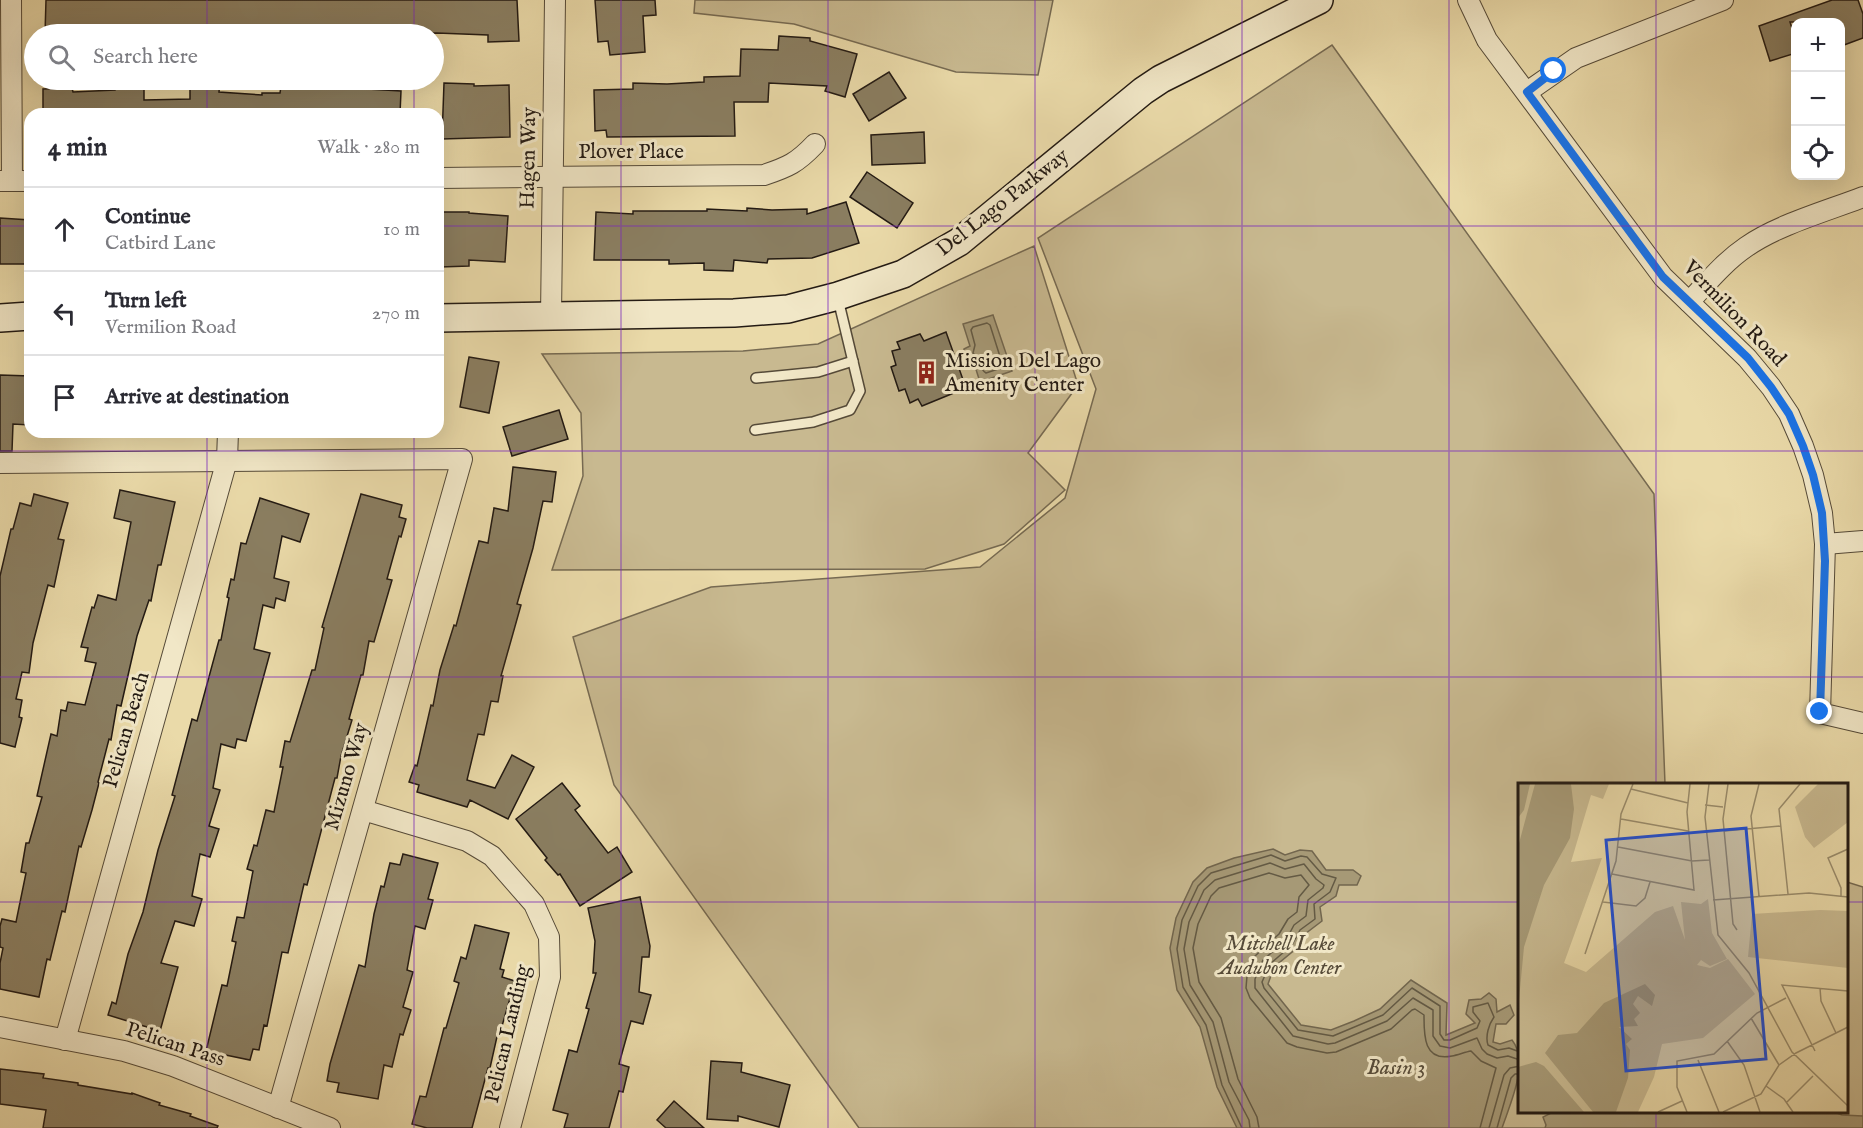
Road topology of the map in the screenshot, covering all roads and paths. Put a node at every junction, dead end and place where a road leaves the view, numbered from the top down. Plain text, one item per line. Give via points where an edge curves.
1 (11, 0) edge
2 (555, 0) edge
3 (1319, 0) edge
4 (1468, 0) edge
5 (1723, 0) edge
6 (1527, 92) junction
7 (815, 144) dead end
8 (553, 177) junction
9 (444, 178) edge
10 (14, 181) edge
11 (1863, 197) edge
12 (838, 296) junction
13 (1689, 302) junction
14 (24, 316) edge
15 (551, 316) junction
16 (0, 318) edge
17 (444, 318) edge
18 (853, 361) junction
19 (756, 378) dead end
20 (755, 430) dead end
21 (228, 438) edge
22 (227, 460) junction
23 (0, 464) edge
24 (1863, 541) edge
25 (1825, 544) junction
26 (1863, 723) edge
27 (363, 810) junction
28 (0, 1027) edge
29 (65, 1040) junction
30 (278, 1108) junction
31 (330, 1128) edge
32 (510, 1128) edge

1 - 10 street
2 - 8 street, Hagen Way
3 - 12 street, Del Lago Parkway via 1143,91 959,242 903,274
4 - 6 street, Vermilion Road via 1487,40
5 - 6 street via 1576,58
6 - 13 street, Vermilion Road via 1663,277
7 - 8 street, Plover Place via 788,167 764,176
8 - 9 street, Plover Place
8 - 15 street, Hagen Way
11 - 13 street via 1748,246
12 - 15 street, Del Lago Parkway via 788,309 734,313
12 - 18 lane
13 - 25 street, Vermilion Road via 1748,358 1789,414 1813,475
14 - 16 street
15 - 17 street, Del Lago Parkway
18 - 19 lane via 818,372
18 - 20 lane via 860,391 850,410 813,422
21 - 22 street, Pelican Beach
22 - 23 street
22 - 27 street, Mizuno Way via 462,459
22 - 29 street, Pelican Beach
24 - 25 street
25 - 26 street, Vermilion Road via 1820,712
27 - 30 street, Mizuno Way
27 - 32 street, Pelican Landing via 466,841 492,856 534,904 549,937 550,977
28 - 29 street, Pelican Pass
29 - 30 street, Pelican Pass via 163,1063
30 - 31 street, Pelican Pass

